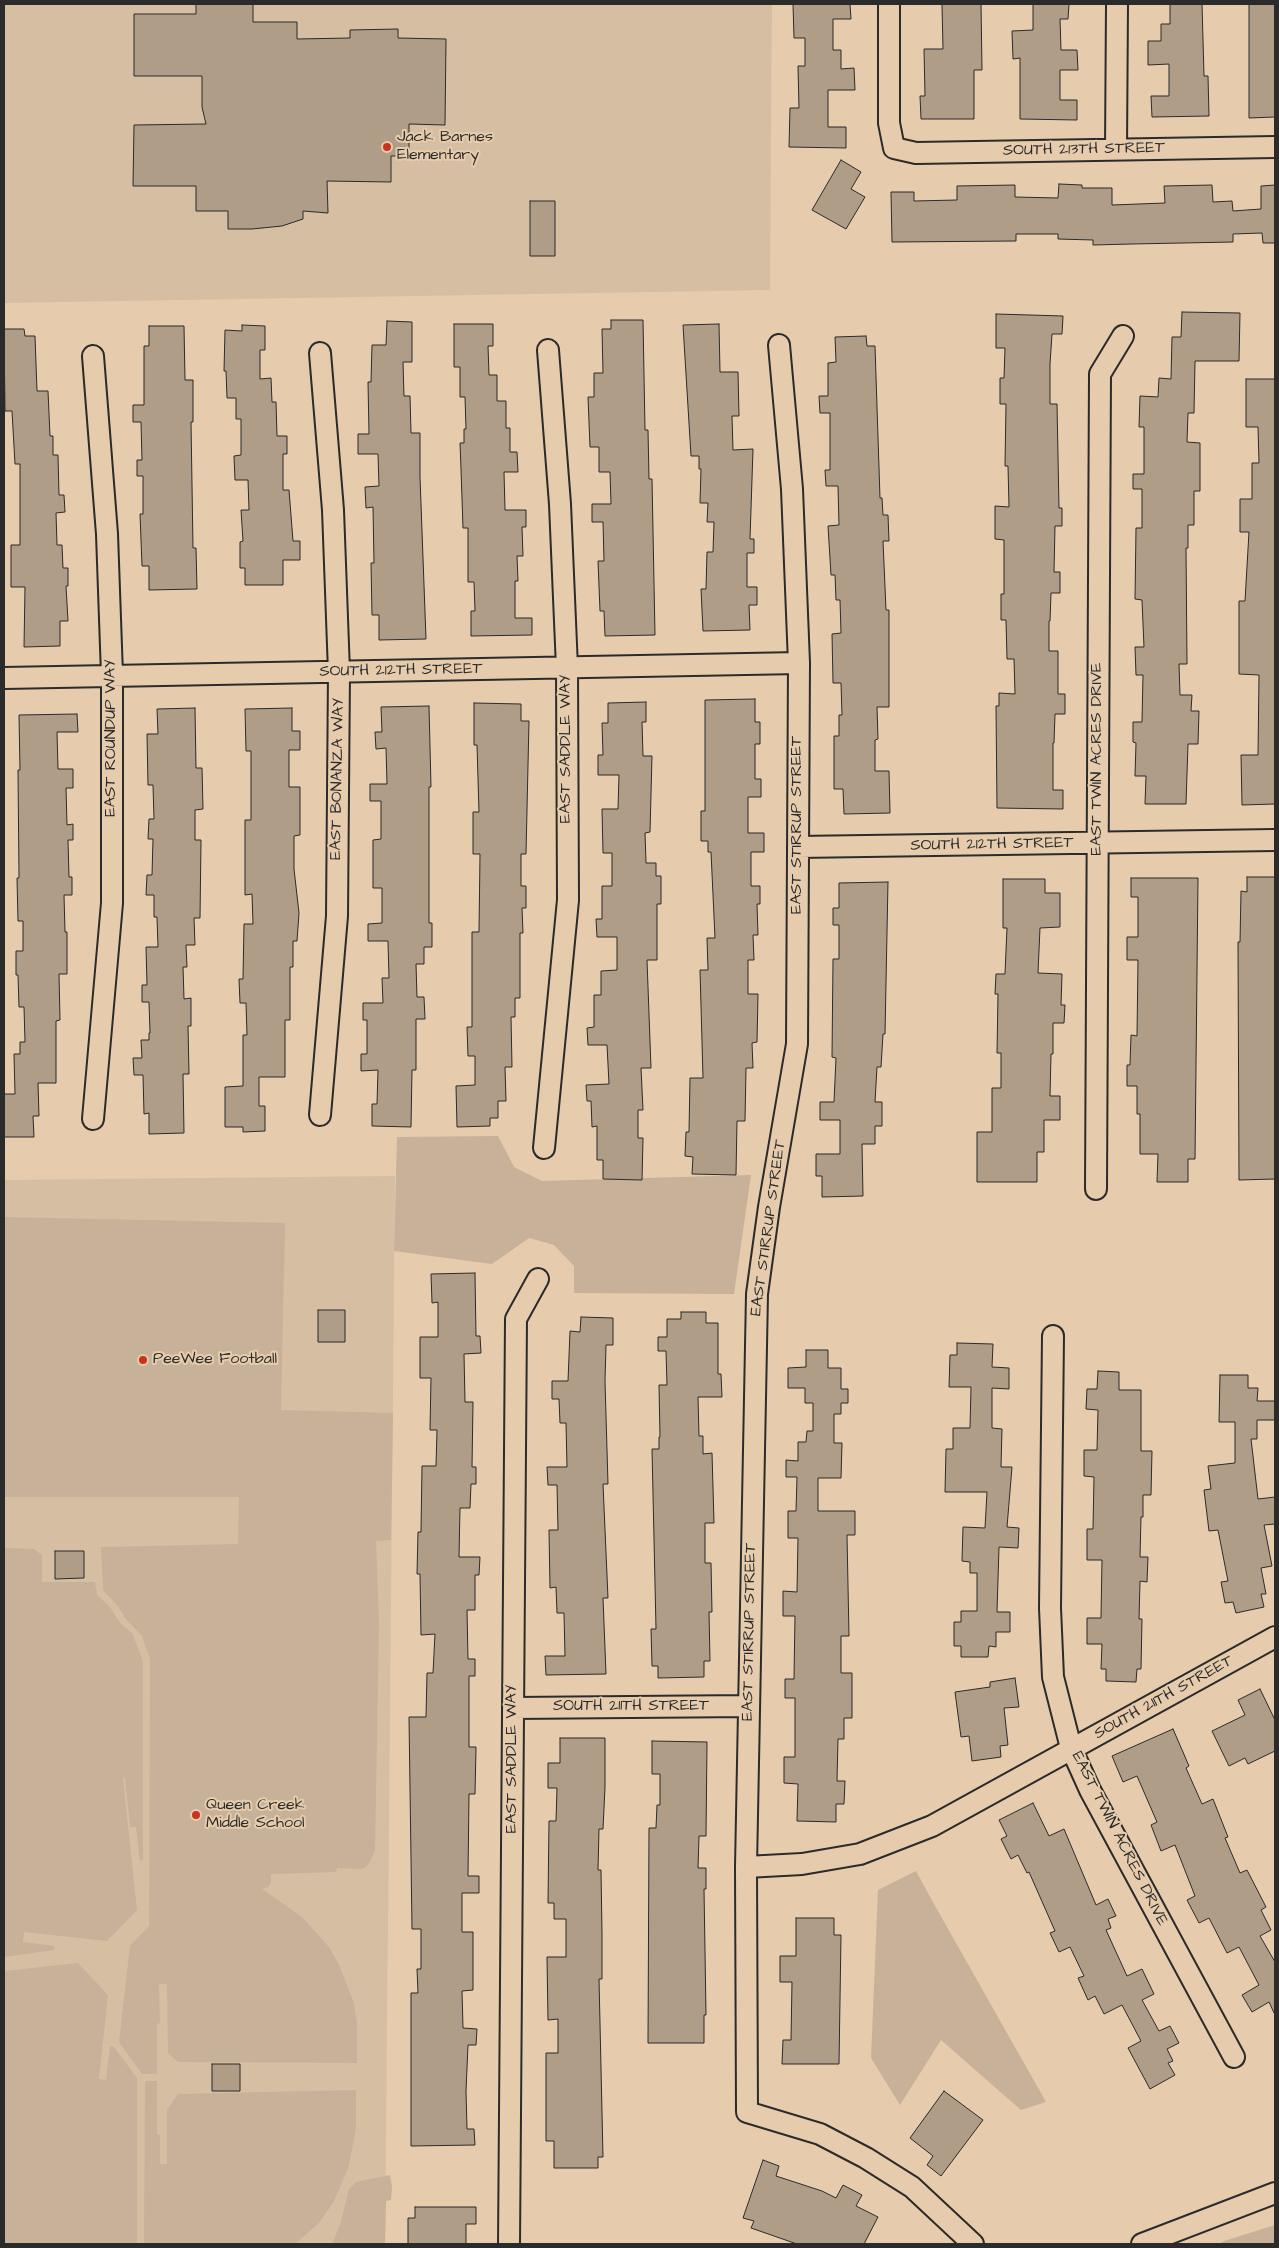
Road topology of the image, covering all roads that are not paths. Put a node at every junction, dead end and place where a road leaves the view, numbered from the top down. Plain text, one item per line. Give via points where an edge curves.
1 (889, 4) edge
2 (1117, 4) edge
3 (1275, 147) edge
4 (1116, 149) junction
5 (1122, 336) dead end
6 (779, 346) dead end
7 (548, 350) dead end
8 (320, 353) dead end
9 (93, 356) dead end
10 (799, 663) junction
11 (567, 668) junction
12 (339, 672) junction
13 (112, 676) junction
14 (4, 678) edge
15 (1275, 840) edge
16 (1098, 843) junction
17 (798, 847) junction
18 (320, 1115) dead end
19 (93, 1119) dead end
20 (544, 1148) dead end
21 (1096, 1189) dead end
22 (538, 1279) dead end
23 (1053, 1336) dead end
24 (1275, 1637) edge
25 (749, 1706) junction
26 (513, 1708) junction
27 (1071, 1748) junction
28 (746, 1867) junction
29 (1234, 2057) dead end
30 (1275, 2193) edge
31 (510, 2244) edge
32 (973, 2244) edge
33 (1142, 2244) edge

1 - 4 street, SOUTH 213TH STREET via 888,123 894,148 916,153
2 - 4 street
3 - 4 street, SOUTH 213TH STREET
5 - 16 street, EAST TWIN ACRES DRIVE via 1100,374
6 - 10 street, EAST STIRRUP STREET via 792,489
7 - 11 street, EAST SADDLE WAY via 560,504
8 - 12 street, EAST BONANZA WAY via 333,510
9 - 13 street, EAST ROUNDUP WAY via 107,534
10 - 11 street, SOUTH 212TH STREET
10 - 17 street, EAST STIRRUP STREET
11 - 12 street, SOUTH 212TH STREET
11 - 20 street, EAST SADDLE WAY via 568,900
12 - 13 street, SOUTH 212TH STREET
12 - 18 street, EAST BONANZA WAY via 337,916
13 - 14 street, SOUTH 212TH STREET
13 - 19 street, EAST ROUNDUP WAY via 112,904
15 - 16 street, SOUTH 212TH STREET
16 - 17 street, SOUTH 212TH STREET
16 - 21 street, EAST TWIN ACRES DRIVE
17 - 25 street, EAST STIRRUP STREET via 797,1044 757,1294
22 - 26 street, EAST SADDLE WAY via 516,1319
23 - 27 street, EAST TWIN ACRES DRIVE via 1050,1608 1053,1677
24 - 27 street, SOUTH 211TH STREET
25 - 26 street, SOUTH 211TH STREET
25 - 28 street, EAST STIRRUP STREET
26 - 31 street, EAST SADDLE WAY
27 - 28 street, SOUTH 211TH STREET via 932,1826 860,1854 802,1864
27 - 29 street, EAST TWIN ACRES DRIVE via 1090,1790
28 - 32 street, EAST STIRRUP STREET via 747,2112 820,2134 866,2158 912,2187
30 - 33 street

